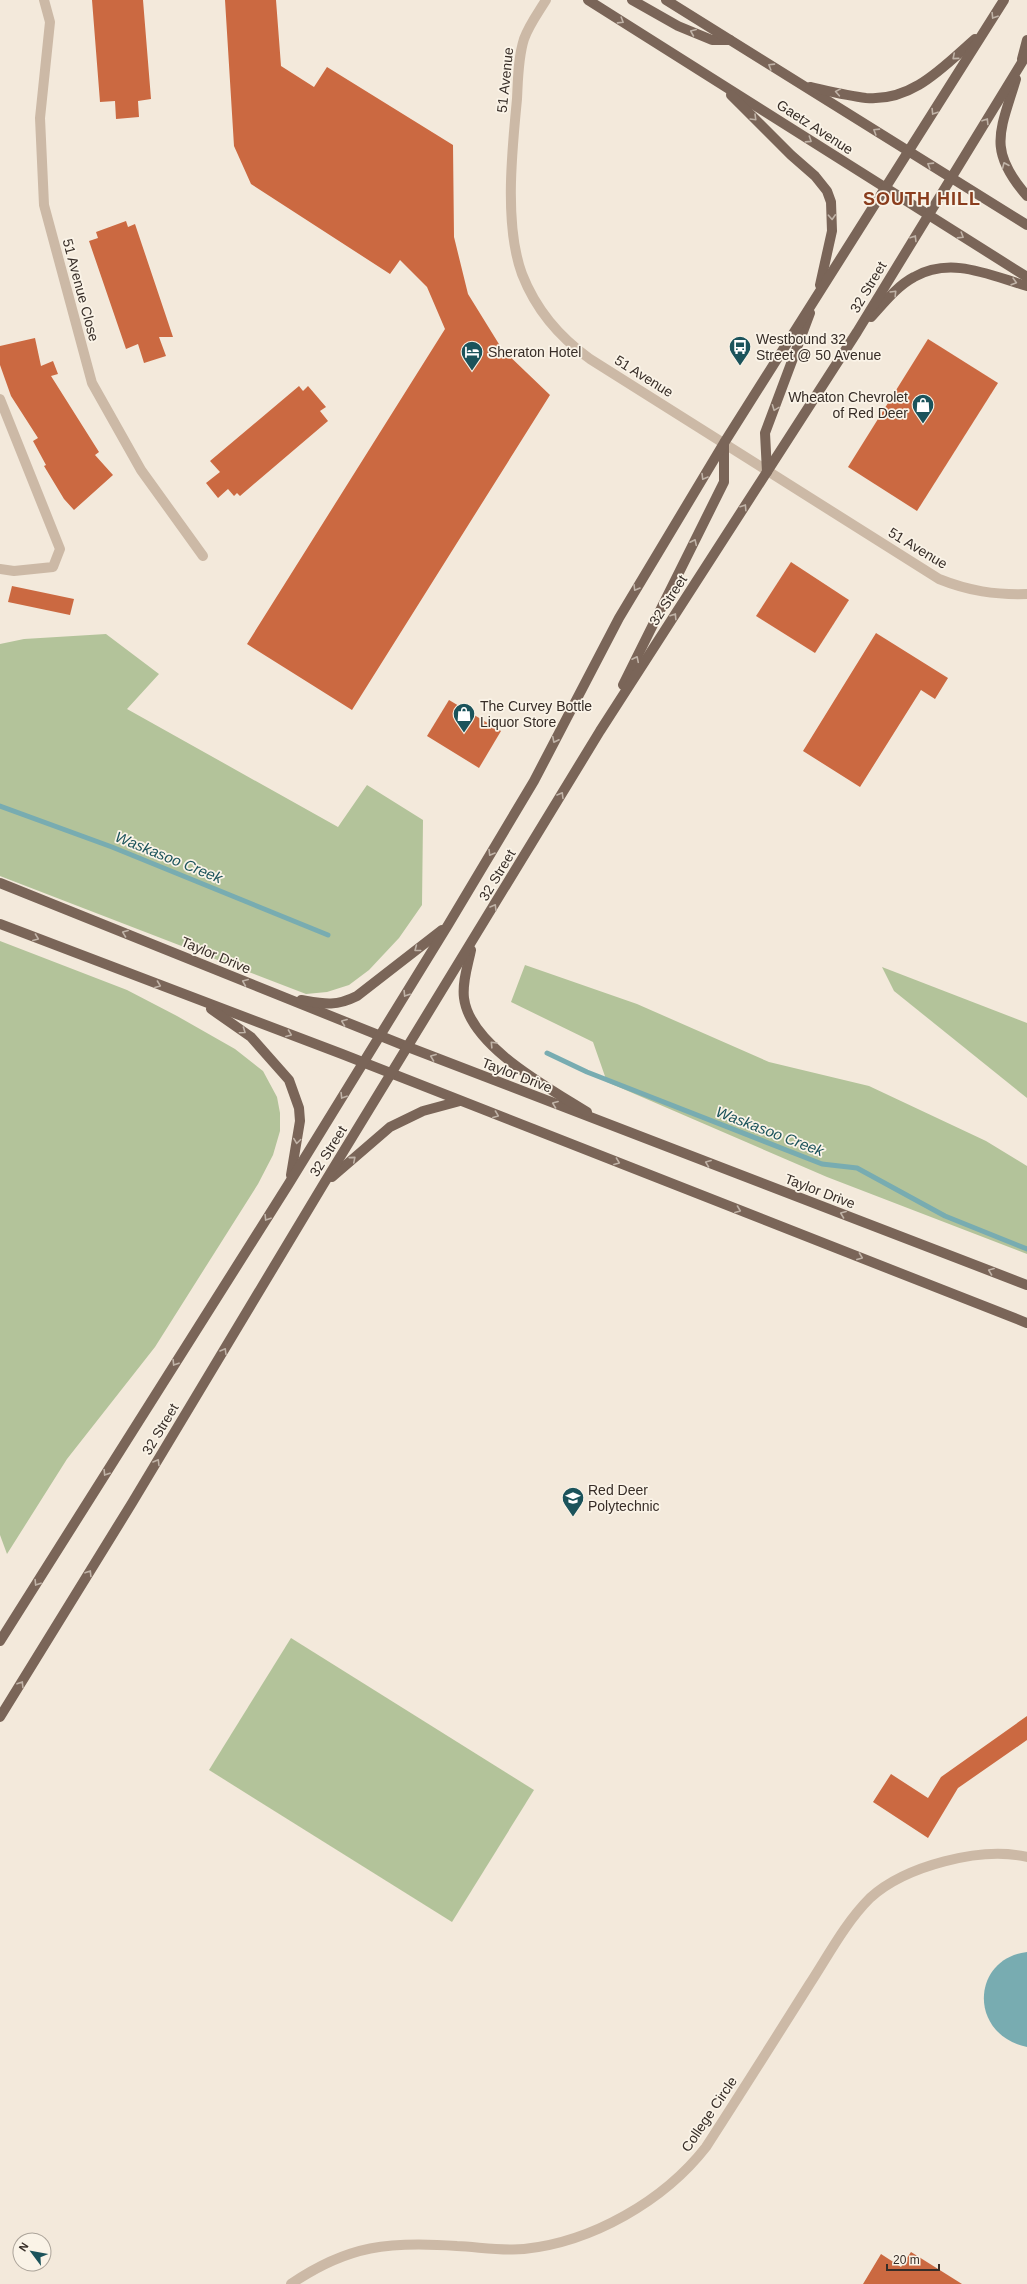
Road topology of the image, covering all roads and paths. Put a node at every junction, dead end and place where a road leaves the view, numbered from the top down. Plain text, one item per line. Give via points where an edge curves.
1 (44, 0) edge
2 (546, 0) edge
3 (588, 0) edge
4 (632, 0) edge
5 (666, 0) edge
6 (1004, 0) edge
7 (984, 31) junction
8 (730, 40) junction
9 (1027, 40) edge
10 (1027, 54) edge
11 (1020, 65) junction
12 (717, 81) junction
13 (805, 86) junction
14 (909, 152) junction
15 (951, 178) junction
16 (885, 189) junction
17 (1027, 196) edge
18 (928, 215) junction
19 (1027, 225) edge
20 (1027, 277) edge
21 (1027, 286) edge
22 (818, 293) junction
23 (858, 332) junction
24 (0, 399) edge
25 (724, 443) junction
26 (767, 472) junction
27 (203, 556) dead end
28 (0, 569) edge
29 (1027, 594) edge
30 (600, 731) junction
31 (0, 884) edge
32 (0, 924) edge
33 (448, 925) junction
34 (474, 940) junction
35 (281, 997) junction
36 (200, 1001) junction
37 (380, 1036) junction
38 (408, 1047) junction
39 (363, 1063) junction
40 (392, 1074) junction
41 (460, 1101) junction
42 (604, 1123) junction
43 (288, 1185) junction
44 (323, 1185) junction
45 (1027, 1285) edge
46 (1027, 1322) edge
47 (0, 1641) edge
48 (0, 1717) edge
49 (1027, 1857) edge
50 (291, 2284) edge

1 - 27 street, 51 Avenue Close via 50,22 40,118 44,206 92,383 141,470
2 - 25 street, 51 Avenue via 528,27 520,54 514,135 512,219 517,255 524,279 548,321 573,347
3 -> 12 main road, Gaetz Avenue
8 -> 4 main road via 712,40 678,26
5 - 8 main road, Gaetz Avenue
6 -> 7 main road, 32 Street
7 -> 13 main road via 931,78 906,93 866,98
7 -> 14 main road, 32 Street
13 -> 8 main road, Gaetz Avenue
9 - 11 main road
10 - 11 main road, 32 Street
15 -> 11 main road, 32 Street
17 -> 11 main road via 1009,175 1000,149 1000,135
12 -> 16 main road, Gaetz Avenue
12 -> 22 main road via 815,176 827,191 831,202 832,231
14 -> 13 main road, Gaetz Avenue
15 -> 14 main road, Gaetz Avenue
14 - 16 main road, 32 Street
15 - 18 main road, 32 Street
15 - 19 main road, Gaetz Avenue
16 - 18 main road, Gaetz Avenue
16 - 22 main road, 32 Street
18 -> 20 main road, Gaetz Avenue
23 -> 18 main road, 32 Street
23 -> 21 main road via 898,289 914,277 933,269 961,267
22 - 25 main road, 32 Street
22 -> 26 main road via 765,433
23 - 26 main road, 32 Street
24 - 28 street via 60,549 53,567 14,571
25 - 26 street, 51 Avenue
30 -> 25 main road via 724,482
25 -> 33 main road, 32 Street via 618,618 534,781
26 - 29 street, 51 Avenue via 939,578 964,589 997,595
30 -> 26 main road, 32 Street
34 -> 30 main road, 32 Street
35 -> 31 main road, Taylor Drive
32 -> 36 main road
33 -> 35 main road via 358,996 345,1003 333,1005
33 -> 37 main road, 32 Street
34 - 38 main road, 32 Street
42 -> 34 main road via 508,1060 471,1022 464,998 464,979
37 -> 35 main road, Taylor Drive
36 -> 39 main road
36 -> 43 main road via 251,1037 289,1080 299,1108 300,1121 295,1159
37 - 38 main road, Taylor Drive
37 - 39 main road, 32 Street
38 - 40 main road, 32 Street
42 -> 38 main road, Taylor Drive
39 - 40 main road
39 -> 43 main road, 32 Street
40 - 41 main road
40 - 44 main road, 32 Street
44 -> 41 main road via 390,1127 423,1111
41 -> 46 main road
45 -> 42 main road, Taylor Drive
43 -> 47 main road, 32 Street
48 -> 44 main road, 32 Street
49 - 50 street, College Circle via 988,1854 949,1861 895,1881 870,1898 838,1938 706,2147 678,2176 633,2211 573,2238 523,2249 425,2243 375,2246 351,2252 328,2262

